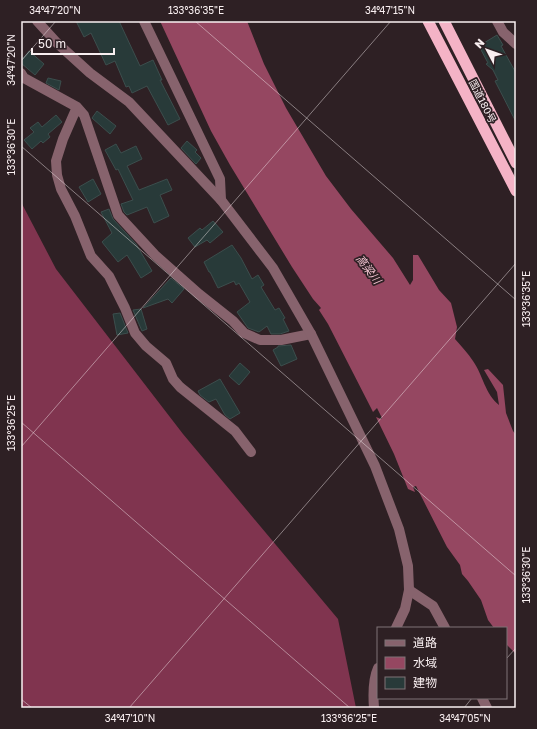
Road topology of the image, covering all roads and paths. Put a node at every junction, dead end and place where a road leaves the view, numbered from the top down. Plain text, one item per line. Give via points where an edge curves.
1 (37, 21) edge
2 (144, 21) edge
3 (428, 21) edge
4 (444, 21) edge
5 (497, 21) edge
6 (516, 44) edge
7 (21, 73) edge
8 (77, 107) junction
9 (516, 163) edge
10 (516, 191) edge
11 (221, 200) junction
12 (311, 334) junction
13 (251, 452) dead end
14 (409, 590) junction
15 (396, 627) edge
16 (444, 627) edge
17 (377, 670) edge
18 (483, 699) edge
19 (374, 708) edge
20 (488, 708) edge

1 - 11 street via 90,73 129,102
2 - 11 street via 220,179
3 - 10 highway, 国道180号
4 - 9 highway, 国道180号
5 - 6 street via 503,32
7 - 8 street via 24,78
8 - 12 street via 84,115 118,215 155,255 244,333 260,340 280,340
8 - 13 street via 56,161 57,175 91,256 109,276 135,333 166,363 173,379 235,431
11 - 12 street via 273,268
12 - 14 street via 378,473 399,529 408,566
14 - 15 street via 405,609
14 - 16 street via 433,606
17 - 19 street
18 - 20 street

